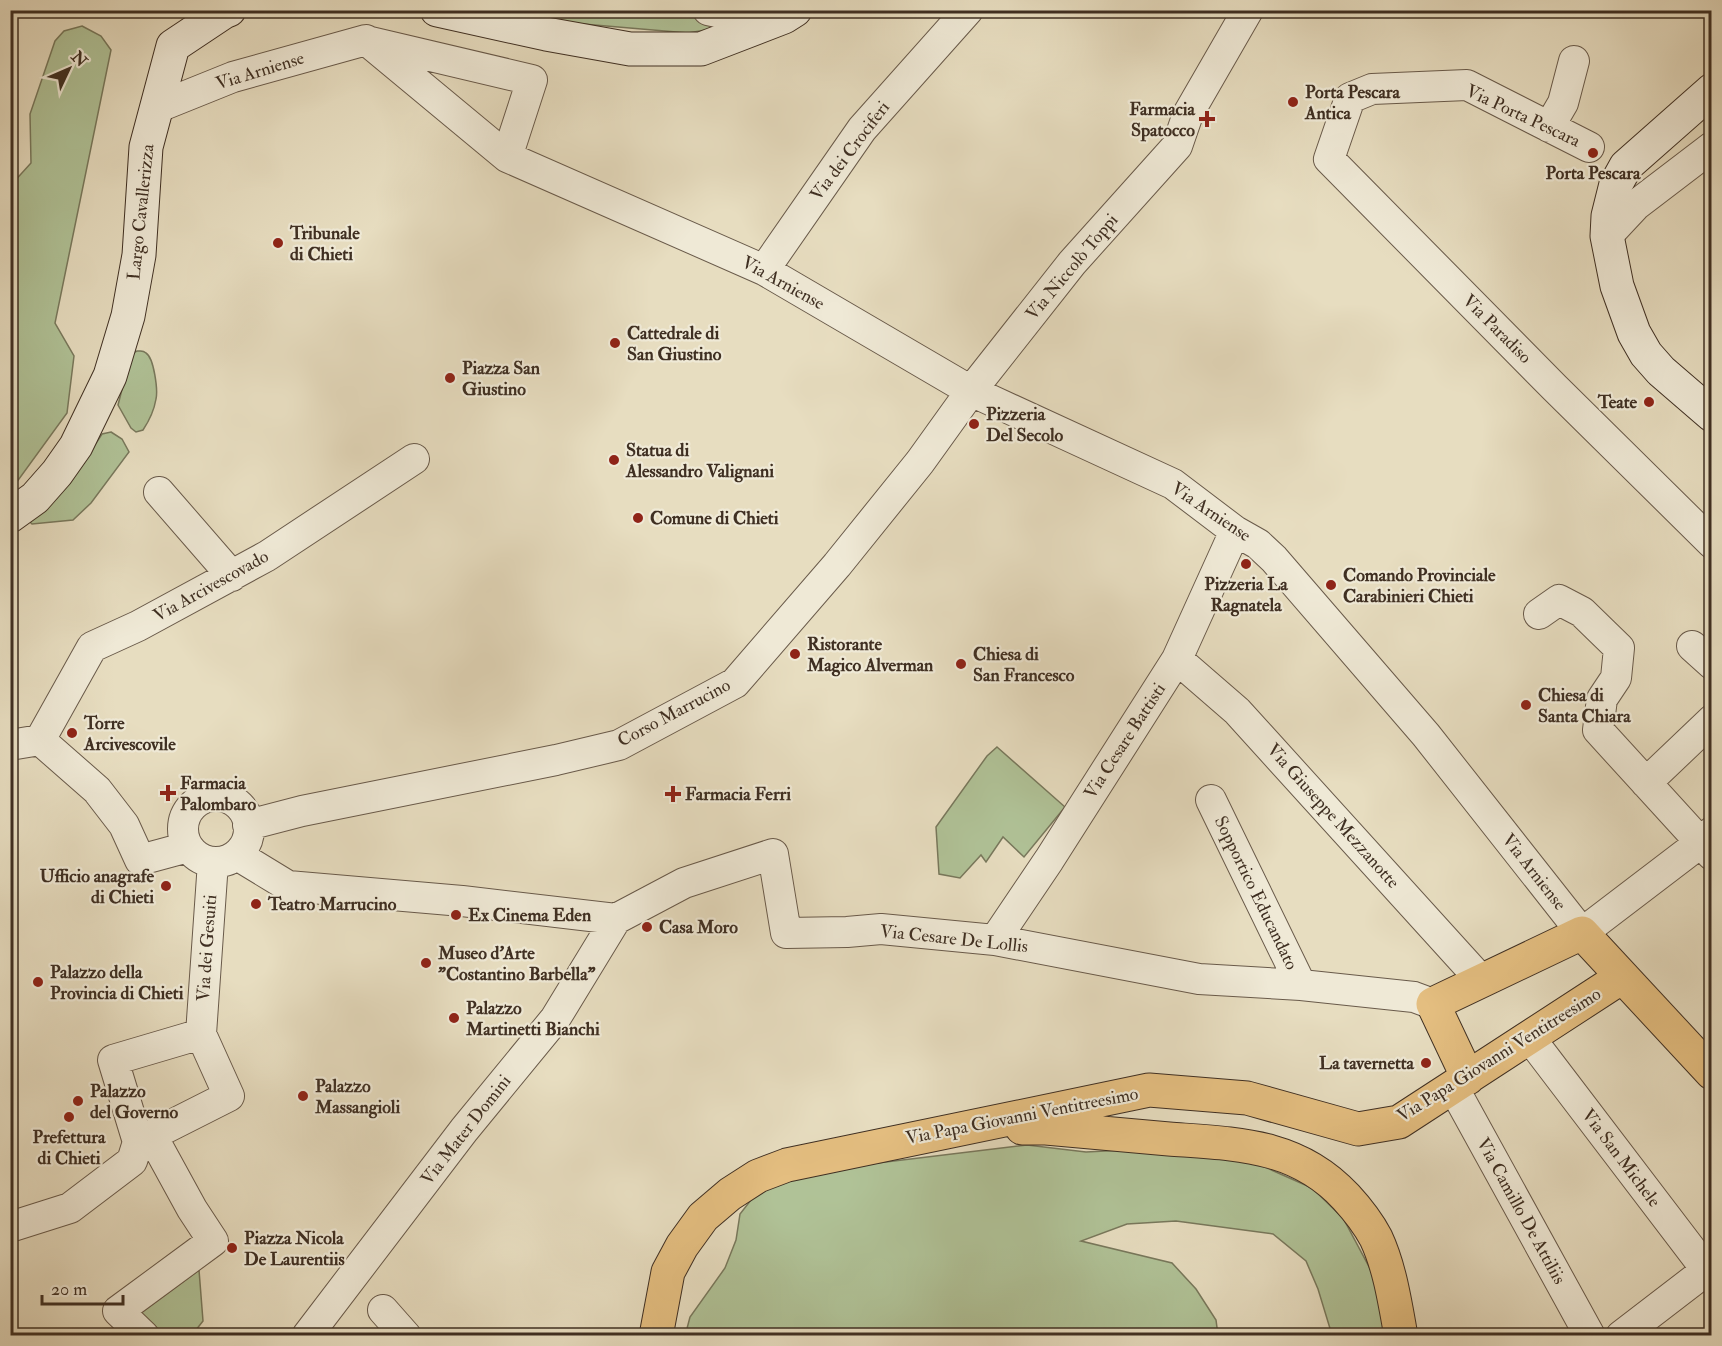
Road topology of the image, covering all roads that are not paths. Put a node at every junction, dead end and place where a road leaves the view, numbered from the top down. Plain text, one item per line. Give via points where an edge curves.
1 (229, 10) edge
2 (437, 10) edge
3 (708, 10) edge
4 (795, 10) edge
5 (968, 10) edge
6 (1248, 10) edge
7 (759, 27) junction
8 (366, 40) junction
9 (1574, 61) dead end
10 (1712, 90) edge
11 (1350, 98) joint
12 (156, 108) junction
13 (1549, 127) junction
14 (1712, 147) edge
15 (507, 157) junction
16 (1626, 166) junction
17 (1607, 236) junction
18 (764, 270) junction
19 (971, 391) junction
20 (1712, 415) edge
21 (414, 459) dead end
22 (159, 492) dead end
23 (10, 516) edge
24 (1234, 531) junction
25 (1712, 543) edge
26 (232, 576) junction
27 (1539, 614) dead end
28 (1177, 659) junction
29 (1712, 720) edge
30 (40, 740) junction
31 (10, 745) edge
32 (1646, 783) junction
33 (1211, 800) dead end
34 (248, 825) junction
35 (1708, 843) edge
36 (213, 855) junction
37 (616, 919) junction
38 (1582, 933) junction
39 (995, 939) junction
40 (1622, 977) junction
41 (1481, 980) junction
42 (1300, 986) junction
43 (1433, 1004) junction
44 (201, 1034) junction
45 (1530, 1038) junction
46 (1712, 1073) edge
47 (1460, 1083) junction
48 (966, 1127) junction
49 (145, 1139) junction
50 (10, 1227) edge
51 (1710, 1271) edge
52 (383, 1310) dead end
53 (144, 1335) edge
54 (307, 1335) edge
55 (406, 1335) edge
56 (656, 1335) edge
57 (1401, 1335) edge
58 (1590, 1335) edge
59 (1621, 1335) edge

1 - 12 street, Largo Cavallerizza via 173,46
2 - 7 street via 630,49 701,49
3 - 7 street via 749,19
4 - 7 street
5 - 18 street, Via dei Crociferi via 862,129
6 - 19 street, Via Niccolò Toppi via 1188,114 1177,146 1072,263
8 - 12 street, Via Arniense via 233,76
8 - 15 street, Via Arniense
8 - 15 street, Via Arniense via 532,80
9 - 13 street via 1563,103
10 - 16 street
11 - 13 street, Via Porta Pescara via 1372,89 1467,86
11 - 25 street, Via Paradiso via 1329,159
12 - 23 street, Largo Cavallerizza via 146,147 140,255 128,316 110,376 76,446 57,473 35,498
13 - 16 street, Via Porta Pescara
14 - 17 street via 1636,205
15 - 18 street, Via Arniense
16 - 17 street via 1616,184
17 - 20 street via 1617,286 1646,354
18 - 19 street, Via Arniense
19 - 24 street, Via Arniense via 1173,484
19 - 34 street, Corso Marrucino via 837,565 735,683 620,745
21 - 26 street, Via Arcivescovado
22 - 26 street
24 - 28 street, Via Cesare Battisti
24 - 38 street, Via Arniense via 1258,544 1274,559 1358,656 1426,735
26 - 30 street, Via Arcivescovado via 92,647
27 - 32 street via 1559,600 1582,612 1619,648 1616,678 1602,699 1598,730
28 - 39 street, Via Cesare Battisti
28 - 41 street, Via Giuseppe Mezzanotte via 1237,711
29 - 32 street
30 - 31 street
30 - 36 street via 97,790 124,825 140,861
32 - 35 street
33 - 42 street, Sopportico Educandato
34 - 36 street via 244,846
34 - 36 street via 239,806 230,800 210,797 191,807 185,816 184,837
35 - 38 street
36 - 37 street via 288,886
36 - 44 street, Via dei Gesuiti
37 - 39 street, Via Cesare De Lollis via 684,883 773,854 786,933 881,929
37 - 54 street, Via Mater Domini via 555,1019 464,1130
38 - 40 main road, Via Arniense
38 - 41 main road
39 - 42 street, Via Cesare De Lollis via 1199,979
40 - 45 main road, Via Papa Giovanni Ventitreesimo
40 - 46 main road, Via Arniense
41 - 43 main road
42 - 43 street, Via Cesare De Lollis via 1414,997
43 - 47 main road
44 - 49 street via 229,1096
44 - 49 street via 113,1060
45 - 47 main road, Via Papa Giovanni Ventitreesimo
45 - 51 street, Via San Michele
47 - 48 main road, Via Papa Giovanni Ventitreesimo via 1399,1122 1358,1130 1247,1098 1149,1090
47 - 58 street, Via Camillo De Attiliis
48 - 56 main road, Via Papa Giovanni Ventitreesimo via 787,1165 758,1176 730,1194 703,1217 668,1272
48 - 57 main road via 1046,1128 1262,1148 1312,1168 1334,1184 1359,1211 1376,1238
49 - 50 street via 132,1161 70,1208
49 - 53 street via 213,1241 118,1311
51 - 59 street
52 - 55 street

